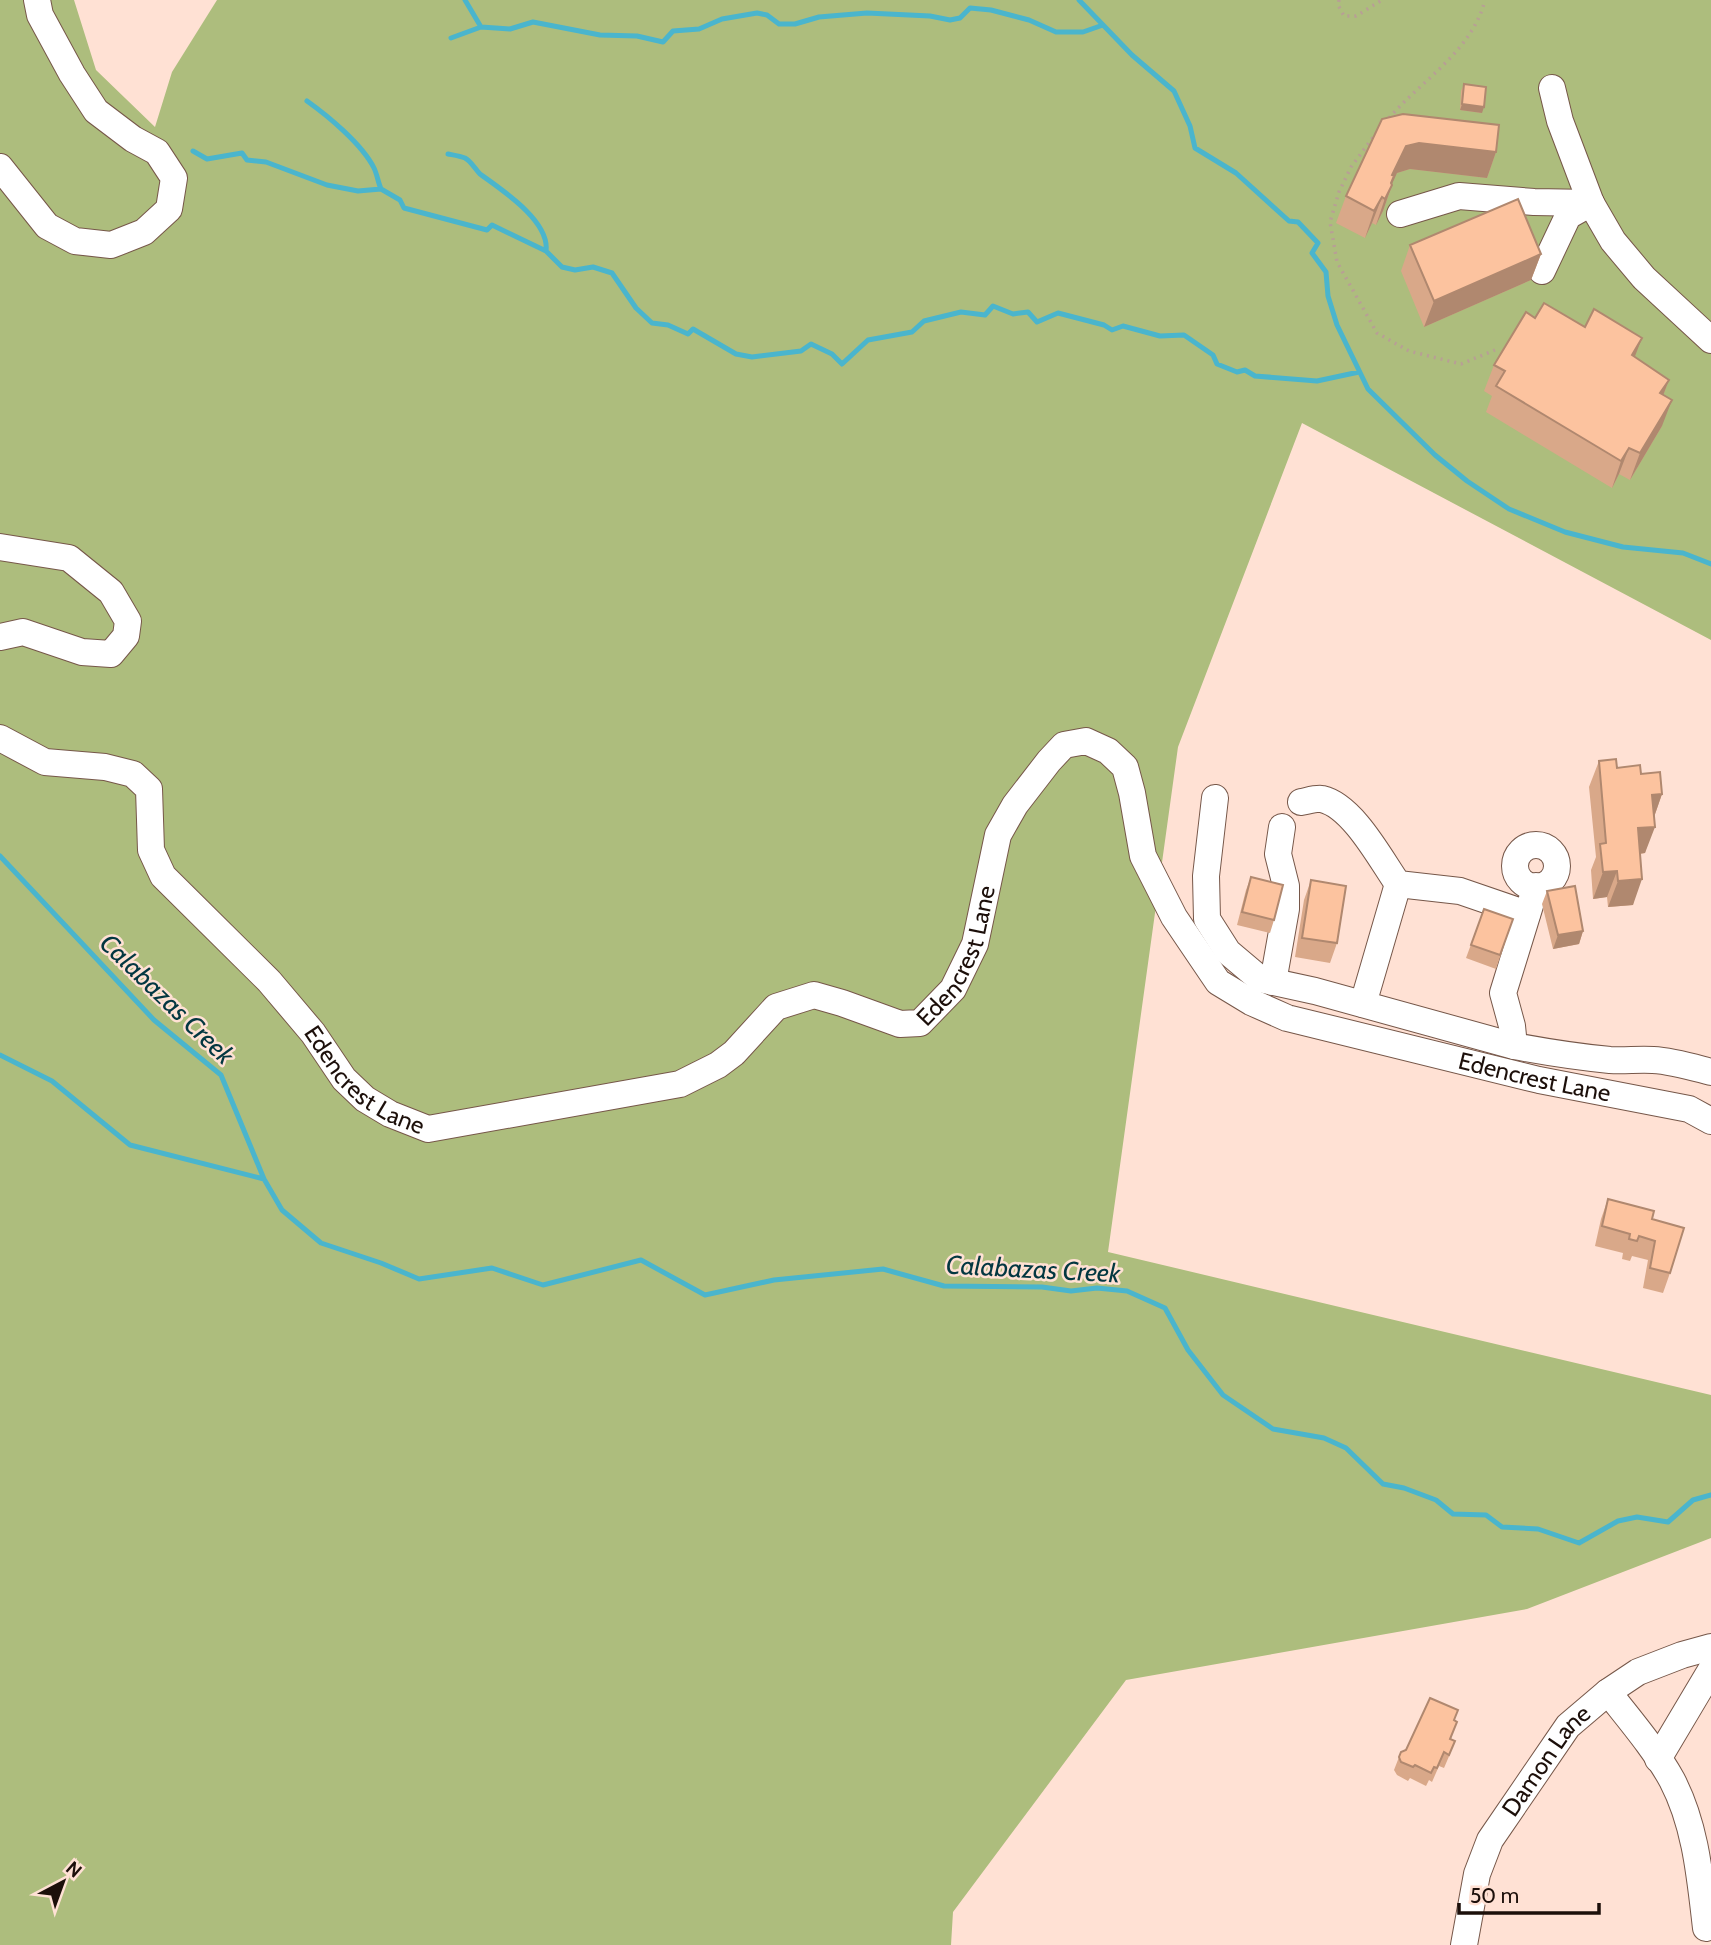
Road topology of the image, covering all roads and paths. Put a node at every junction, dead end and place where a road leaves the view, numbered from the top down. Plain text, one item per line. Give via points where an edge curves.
1 (37, 0) edge
2 (1339, 0) edge
3 (1382, 0) edge
4 (1552, 88) dead end
5 (0, 167) edge
6 (1591, 203) junction
7 (1400, 214) dead end
8 (1542, 271) edge
9 (1711, 340) edge
10 (0, 547) edge
11 (0, 637) edge
12 (0, 738) edge
13 (1215, 798) dead end
14 (1301, 802) dead end
15 (1282, 827) dead end
16 (1398, 884) junction
17 (1535, 886) dead end
18 (1527, 914) junction
19 (1273, 982) junction
20 (1363, 1004) junction
21 (1514, 1046) junction
22 (1711, 1072) edge
23 (1711, 1121) edge
24 (1711, 1647) edge
25 (1711, 1670) edge
26 (1608, 1692) junction
27 (1658, 1759) junction
28 (1706, 1927) dead end
29 (1464, 1945) edge

1 - 5 street via 40,15 96,111 157,152 174,178 169,209 144,232 111,246 75,241 47,226
2 - 3 path via 1344,16 1356,16
4 - 6 street
6 - 7 street via 1459,196
6 - 8 street via 1568,216
6 - 9 street via 1613,241 1644,278
10 - 11 street via 69,558 111,592 128,621 126,636 111,654 82,652 23,632
12 - 23 street, Edencrest Lane via 44,762 133,774 149,789 151,850 163,876 269,981 344,1079 390,1114 428,1129 680,1084 734,1053 776,1007 814,995 900,1024 920,1023 953,989 975,944 998,835 1015,805 1064,745 1086,741 1108,751 1125,767 1143,856 1174,917 1217,982 1287,1018 1539,1080 1689,1108
13 - 19 street via 1206,876 1207,919 1228,952 1260,979
14 - 16 street via 1321,799 1337,805 1367,838
15 - 19 street via 1278,854 1286,909
16 - 18 street via 1460,891
16 - 20 street
17 - 18 street
18 - 21 street via 1503,993
19 - 20 street
20 - 21 street
21 - 22 street via 1611,1060 1676,1062
24 - 26 street, Damon Lane via 1638,1672
25 - 27 street
26 - 27 street
26 - 29 street, Damon Lane via 1568,1726 1490,1840 1477,1874
27 - 28 street via 1688,1820 1698,1858

